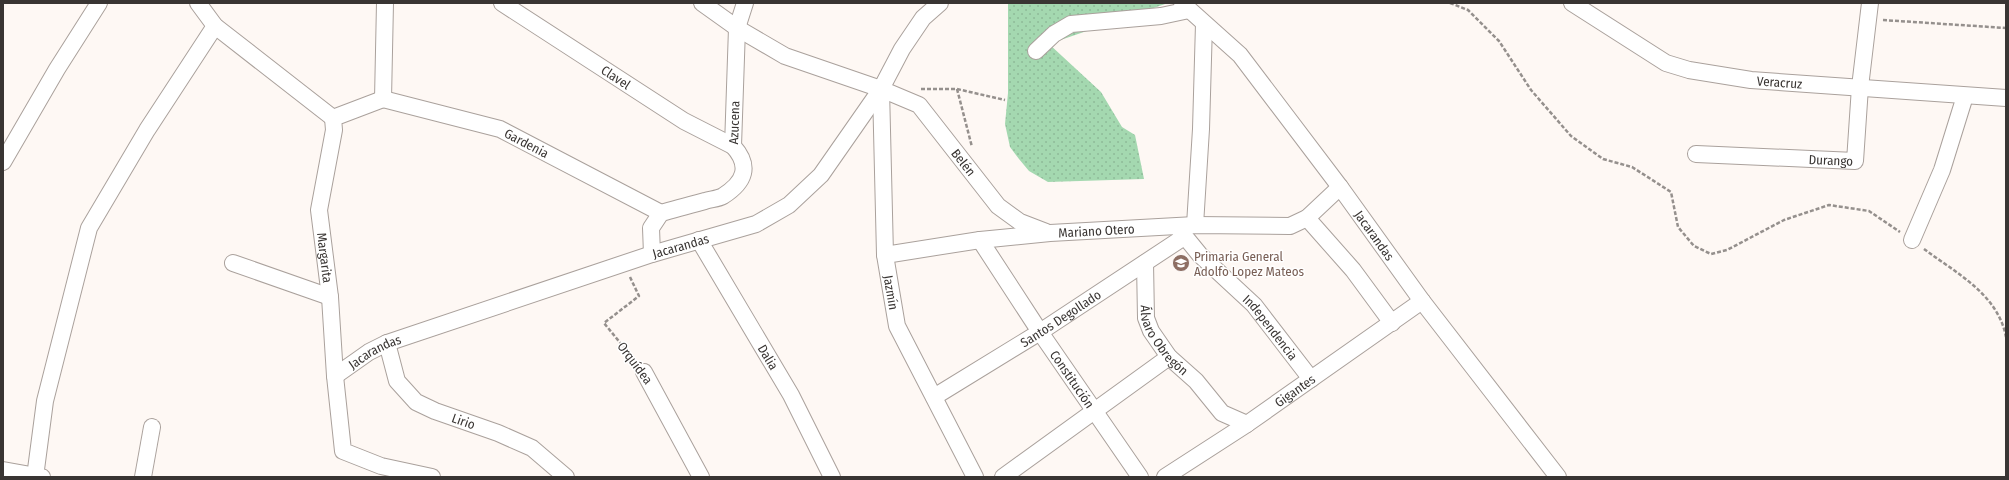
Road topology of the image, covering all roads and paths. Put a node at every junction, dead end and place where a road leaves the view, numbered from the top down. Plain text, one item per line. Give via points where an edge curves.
1 (99, 3) edge
2 (198, 3) edge
3 (385, 3) edge
4 (502, 3) edge
5 (702, 3) edge
6 (745, 3) edge
7 (940, 3) edge
8 (1450, 3) edge
9 (1572, 3) edge
10 (1870, 3) edge
11 (1186, 6) edge
12 (1868, 19) junction
13 (1204, 24) junction
14 (215, 26) junction
15 (737, 28) junction
16 (2006, 28) edge
17 (1036, 51) dead end
18 (1860, 87) junction
19 (881, 89) junction
20 (919, 89) dead end
21 (957, 89) junction
22 (1965, 96) junction
23 (2006, 98) edge
24 (382, 99) junction
25 (1006, 100) dead end
26 (333, 118) junction
27 (733, 146) junction
28 (974, 154) dead end
29 (1696, 154) dead end
30 (3, 162) edge
31 (1340, 187) junction
32 (661, 213) junction
33 (1307, 218) junction
34 (1196, 225) junction
35 (1181, 232) junction
36 (1050, 233) junction
37 (699, 240) junction
38 (980, 240) junction
39 (1912, 240) junction
40 (652, 254) junction
41 (885, 255) junction
42 (1145, 262) junction
43 (233, 264) dead end
44 (623, 264) junction
45 (330, 297) junction
46 (1422, 301) junction
47 (1392, 323) junction
48 (1040, 332) junction
49 (2006, 337) edge
50 (387, 343) junction
51 (1169, 357) junction
52 (644, 372) joint
53 (335, 376) junction
54 (1311, 379) junction
55 (934, 397) junction
56 (1096, 412) junction
57 (1247, 424) junction
58 (152, 427) dead end
59 (3, 470) edge
60 (381, 472) edge
61 (37, 477) edge
62 (143, 477) edge
63 (432, 477) edge
64 (566, 477) edge
65 (701, 477) edge
66 (832, 477) edge
67 (975, 477) edge
68 (1004, 477) edge
69 (1140, 477) edge
70 (1165, 477) edge
71 (1558, 477) edge

1 - 30 street
2 - 14 street
3 - 24 street
4 - 27 street, Clavel via 684,121
5 - 15 street, Belén
6 - 15 street, Azucena
7 - 19 street, Jacarandas via 923,18 902,49
8 - 39 path via 1468,10 1499,41 1531,90 1571,136 1603,159 1632,167 1671,192 1678,227 1694,246 1711,254 1727,250 1784,220 1829,205 1868,211
9 - 18 street, Veracruz via 1666,63 1689,70 1751,80
10 - 12 street, Durango
11 - 13 street, Jacarandas
11 - 17 street via 1161,16 1071,24 1054,34
12 - 16 path
12 - 18 street, Durango
13 - 31 street, Jacarandas via 1240,56
13 - 34 street
14 - 26 street
14 - 61 street via 147,130 89,228 45,401
15 - 19 street, Belén via 785,56
15 - 27 street, Azucena
18 - 22 street, Veracruz
18 - 29 street, Durango via 1855,161
19 - 36 street, Belén via 919,105 998,206 1020,222
19 - 37 street, Jacarandas via 821,175 789,205 756,224
19 - 41 street, Jazmín
20 - 21 path
21 - 25 path
21 - 28 path
22 - 23 street, Veracruz
22 - 39 street via 1942,170
24 - 26 street
24 - 32 street, Gardenia via 500,129
26 - 45 street, Margarita via 334,130 319,210
27 - 32 street, Azucena via 741,155 744,164 744,174 739,181 722,196
31 - 33 street, Mariano Otero
31 - 46 street, Jacarandas
32 - 40 street via 651,228
33 - 34 street, Mariano Otero via 1290,226
33 - 47 street via 1353,270
34 - 35 street, Mariano Otero
35 - 36 street, Mariano Otero
35 - 42 street, Santos Degollado
35 - 54 street, Independencia via 1200,255 1254,304
36 - 38 street, Mariano Otero
37 - 40 street, Jacarandas
37 - 66 street, Dalia via 791,395
38 - 41 street, Mariano Otero
38 - 48 street, Constitución
39 - 49 path via 1985,294 2004,323
40 - 44 street, Jacarandas
41 - 55 street, Jazmín via 897,326
42 - 48 street, Santos Degollado
42 - 51 street, Álvaro Obregón via 1146,318 1151,331
43 - 45 street
44 - 50 street, Jacarandas
44 - 52 path, Orquídea via 639,296 604,324
45 - 53 street, Margarita
46 - 47 street, Gigantes
46 - 71 street, Jacarandas
47 - 54 street, Gigantes
48 - 55 street, Santos Degollado
48 - 56 street, Constitución
50 - 53 street, Jacarandas via 369,352
50 - 64 street, Lirio via 397,381 416,402 532,448
51 - 56 street
51 - 57 street, Álvaro Obregón via 1196,381 1222,413
52 - 65 street, Orquídea
53 - 60 street, Margarita via 343,451
54 - 57 street, Gigantes
55 - 67 street, Jazmín
56 - 68 street
56 - 69 street, Constitución
57 - 70 street, Gigantes
58 - 62 street
59 - 61 street
60 - 63 street

